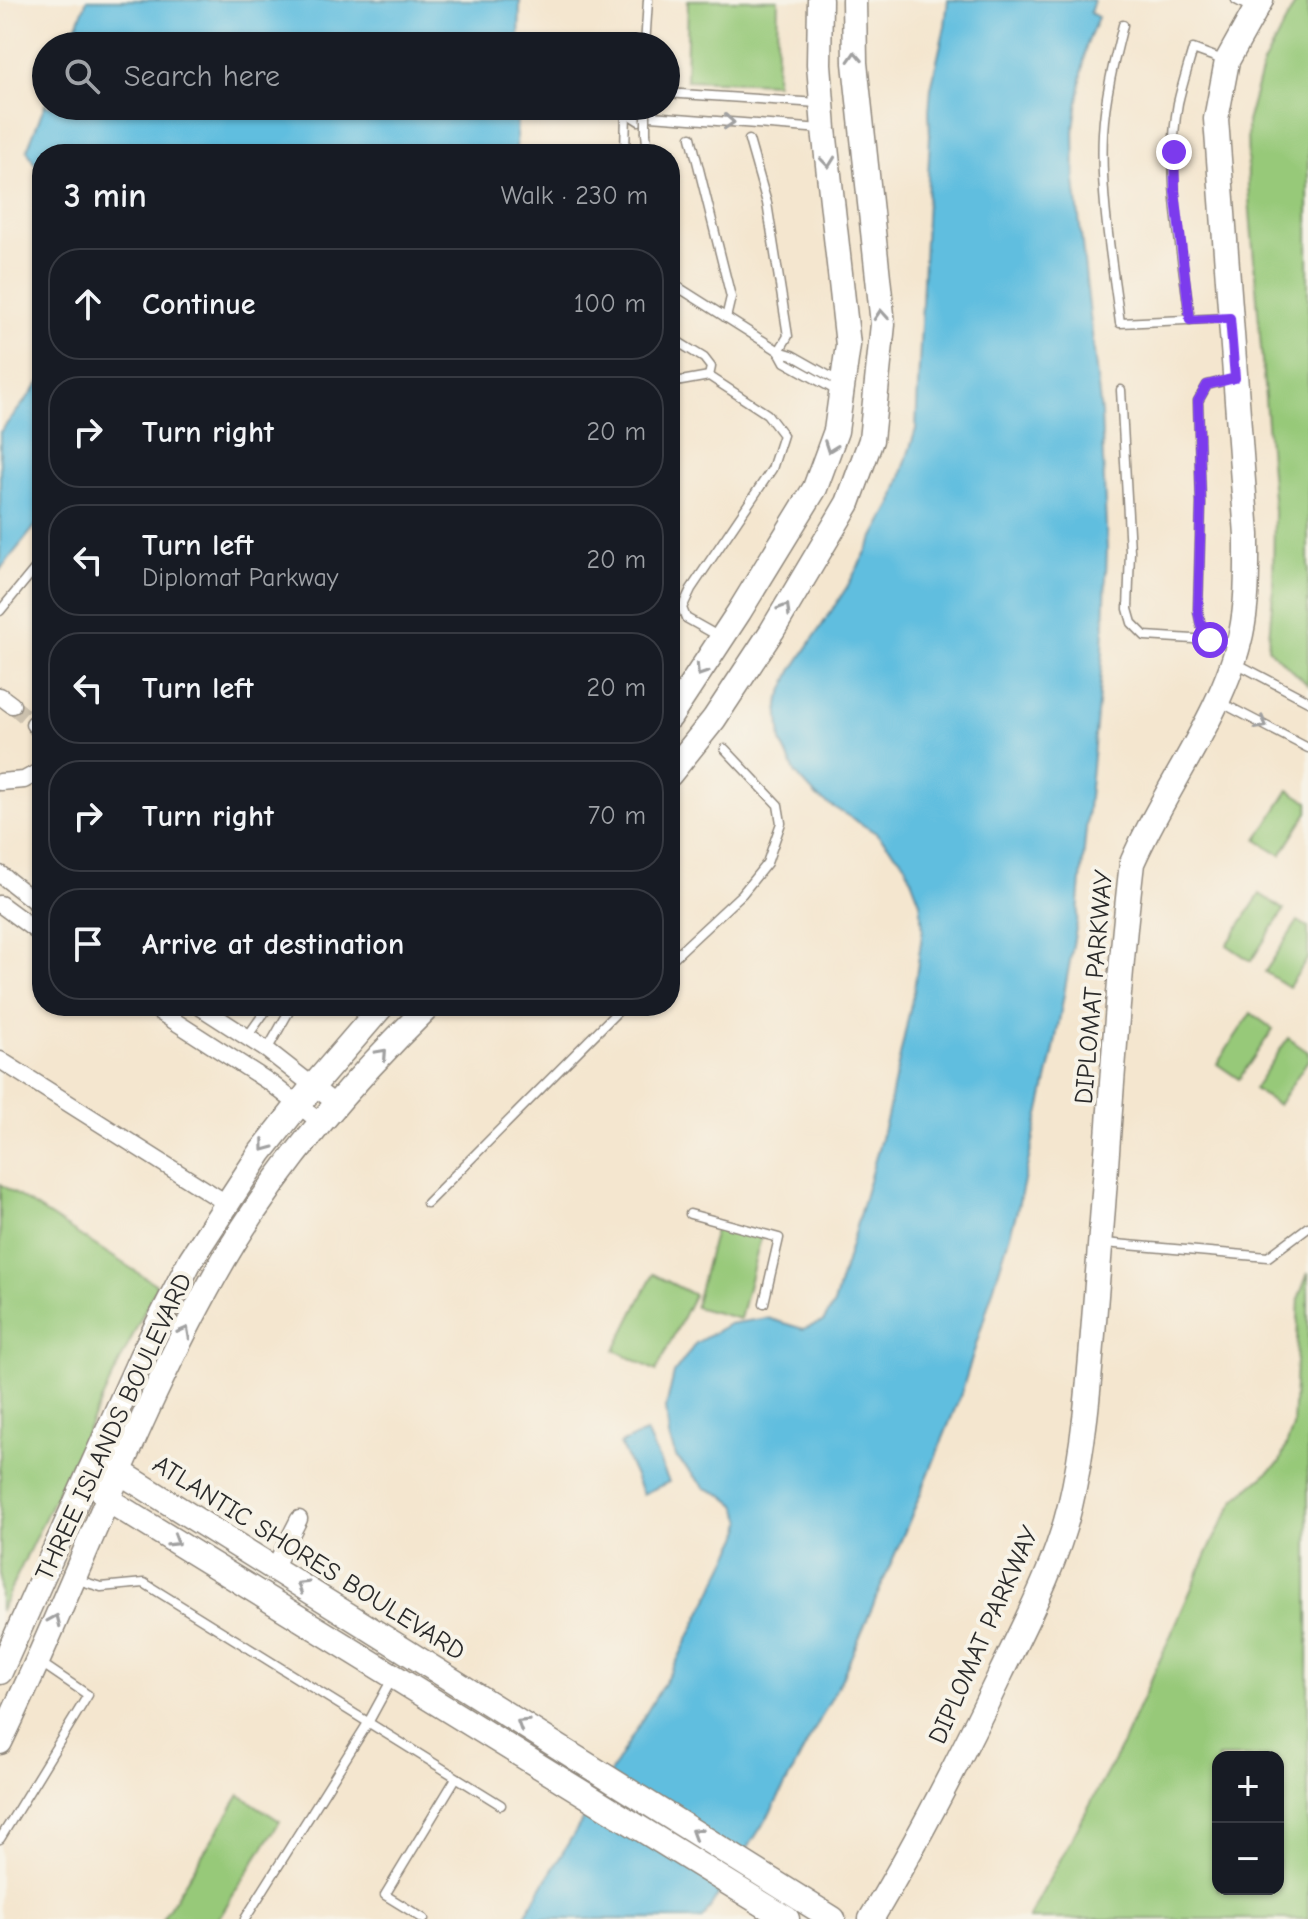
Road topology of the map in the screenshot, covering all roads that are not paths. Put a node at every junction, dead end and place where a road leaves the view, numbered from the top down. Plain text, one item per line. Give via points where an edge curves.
1 (648, 0) edge
2 (820, 0) edge
3 (854, 0) edge
4 (1250, 3) edge
5 (1123, 25) dead end
6 (646, 32) edge
7 (1227, 61) junction
8 (680, 94) edge
9 (822, 103) junction
10 (680, 118) edge
11 (626, 120) edge
12 (646, 120) edge
13 (824, 129) junction
14 (691, 137) dead end
15 (749, 140) dead end
16 (625, 144) edge
17 (647, 144) edge
18 (680, 288) edge
19 (726, 318) junction
20 (1230, 318) junction
21 (1190, 320) junction
22 (680, 343) edge
23 (779, 351) junction
24 (709, 376) junction
25 (1235, 378) junction
26 (680, 381) edge
27 (842, 388) junction
28 (1121, 390) dead end
29 (32, 572) edge
30 (0, 611) edge
31 (722, 638) junction
32 (1210, 640) junction
33 (1235, 652) junction
34 (753, 659) junction
35 (1216, 700) junction
36 (1308, 701) edge
37 (680, 702) edge
38 (680, 732) edge
39 (696, 744) junction
40 (1308, 748) edge
41 (725, 749) dead end
42 (680, 762) edge
43 (32, 776) edge
44 (0, 782) edge
45 (0, 874) edge
46 (32, 899) edge
47 (0, 904) edge
48 (32, 928) edge
49 (680, 952) edge
50 (167, 1016) edge
51 (214, 1016) edge
52 (262, 1016) edge
53 (286, 1016) edge
54 (373, 1016) edge
55 (420, 1016) edge
56 (613, 1016) edge
57 (247, 1037) junction
58 (267, 1050) junction
59 (0, 1060) edge
60 (314, 1085) junction
61 (298, 1104) junction
62 (336, 1104) junction
63 (320, 1122) junction
64 (226, 1203) junction
65 (427, 1203) dead end
66 (690, 1214) dead end
67 (1308, 1227) edge
68 (1100, 1243) junction
69 (764, 1303) dead end
70 (90, 1471) junction
71 (120, 1472) junction
72 (108, 1500) junction
73 (299, 1519) dead end
74 (274, 1568) junction
75 (73, 1579) junction
76 (37, 1660) junction
77 (0, 1672) edge
78 (393, 1676) junction
79 (368, 1723) junction
80 (0, 1742) edge
81 (456, 1778) junction
82 (501, 1805) dead end
83 (0, 1839) edge
84 (245, 1919) edge
85 (424, 1919) edge
86 (787, 1919) edge
87 (833, 1919) edge
88 (871, 1919) edge

1 - 6 lane
2 - 9 street
34 -> 3 street via 848,503 871,440 883,324 855,63
4 - 7 street, DIPLOMAT PARKWAY
5 - 21 lane via 1103,133 1120,323
7 - 20 street, DIPLOMAT PARKWAY via 1216,119
7 - 21 lane via 1193,49 1178,105 1175,191
8 - 9 lane
9 - 13 street
10 -> 13 lane
11 - 16 lane
12 - 17 lane, bridge
13 -> 27 street via 848,345
14 - 19 lane via 731,297
15 - 23 lane via 767,203 788,336
18 - 19 lane
19 - 23 lane
20 - 21 lane
20 - 25 street, DIPLOMAT PARKWAY
22 - 24 lane via 704,358 711,367
23 - 27 lane
24 - 26 lane
24 - 31 lane via 767,414 783,435 772,469 682,608 686,618
25 - 32 lane via 1207,385 1198,401 1198,611
25 - 33 street, DIPLOMAT PARKWAY via 1247,582
27 -> 31 street via 836,431 815,488
28 - 32 lane via 1132,623 1145,636
29 - 30 lane
31 - 34 street
31 -> 37 street
32 - 33 lane
33 - 35 street, DIPLOMAT PARKWAY
33 - 36 lane
34 - 39 street
35 -> 40 lane
35 - 68 street, DIPLOMAT PARKWAY via 1132,863
38 - 39 street
39 - 42 street
41 - 49 lane via 778,805 781,823 767,863
43 - 44 street
45 - 46 street
47 - 48 street
50 - 61 street
51 - 57 street
52 - 57 lane
53 - 58 lane
54 - 60 street, THREE ISLANDS BOULEVARD
62 -> 55 street, THREE ISLANDS BOULEVARD
56 - 65 lane
57 - 58 street
58 - 60 street
59 - 64 street
60 - 61 street, THREE ISLANDS BOULEVARD
60 - 62 street
61 - 63 street
61 -> 64 street, THREE ISLANDS BOULEVARD
62 - 63 street, THREE ISLANDS BOULEVARD
71 -> 63 street, THREE ISLANDS BOULEVARD via 216,1273
64 - 70 street, THREE ISLANDS BOULEVARD via 148,1343
66 - 69 lane via 779,1238
67 - 68 lane via 1268,1257
68 - 88 street, DIPLOMAT PARKWAY via 1080,1448 1057,1548 962,1756
70 - 71 street, ATLANTIC SHORES BOULEVARD
70 - 72 street
70 - 77 street, THREE ISLANDS BOULEVARD
71 - 72 street, THREE ISLANDS BOULEVARD
71 - 74 street, ATLANTIC SHORES BOULEVARD
72 - 75 street, THREE ISLANDS BOULEVARD
72 -> 78 street
73 - 74 street
87 -> 74 street, ATLANTIC SHORES BOULEVARD
76 -> 75 street, THREE ISLANDS BOULEVARD
75 - 79 lane via 101,1587 144,1583
76 - 80 street, THREE ISLANDS BOULEVARD
76 - 83 lane via 88,1695
78 - 79 lane
78 - 86 street
79 - 81 lane
79 - 84 lane
81 - 82 lane
81 - 85 lane via 385,1895

